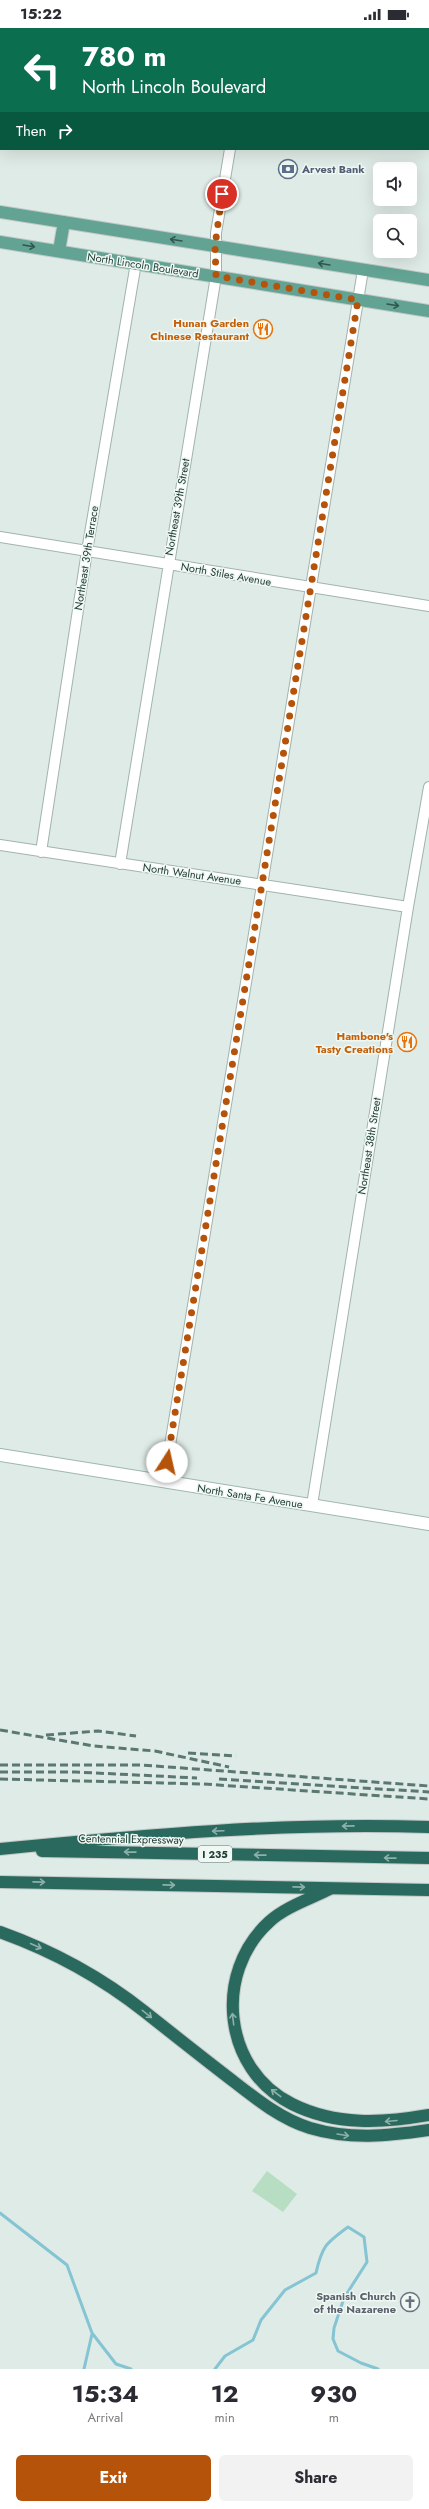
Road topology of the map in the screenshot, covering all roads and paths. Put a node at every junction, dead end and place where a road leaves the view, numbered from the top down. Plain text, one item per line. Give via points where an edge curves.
1 (230, 150) edge
2 (0, 212) edge
3 (64, 222) junction
4 (0, 242) edge
5 (215, 246) junction
6 (59, 251) junction
7 (136, 263) junction
8 (362, 270) junction
9 (216, 276) junction
10 (429, 280) edge
11 (358, 300) junction
12 (429, 311) edge
13 (0, 537) edge
14 (87, 551) junction
15 (167, 564) junction
16 (312, 588) junction
17 (429, 606) edge
18 (429, 787) edge
19 (0, 845) edge
20 (41, 852) junction
21 (120, 864) junction
22 (261, 884) junction
23 (408, 907) junction
24 (0, 1456) edge
25 (164, 1482) junction
26 (312, 1506) junction
27 (429, 1524) edge
28 (429, 1827) edge
29 (0, 1850) edge
30 (429, 1858) edge
31 (0, 1882) edge
32 (333, 1888) junction
33 (429, 1890) edge
34 (0, 1932) edge
35 (429, 2114) edge
36 (429, 2130) edge

1 - 5 street, Northeast 39th Street
2 - 3 main road
5 -> 3 main road
3 - 6 main road
4 -> 6 main road, North Lincoln Boulevard
8 -> 5 main road
5 - 9 street, Northeast 39th Street
6 - 7 main road, North Lincoln Boulevard
7 - 9 main road, North Lincoln Boulevard
7 - 14 street, Northeast 39th Terrace
8 - 10 main road
8 - 11 street
9 - 11 main road, North Lincoln Boulevard
9 - 15 street, Northeast 39th Street
11 -> 12 main road, North Lincoln Boulevard
11 - 16 street
13 - 14 street, North Stiles Avenue
14 - 15 street, North Stiles Avenue
14 - 20 street, Northeast 39th Terrace
15 - 16 street, North Stiles Avenue
15 - 21 street, Northeast 39th Street
16 - 17 street, North Stiles Avenue
16 - 22 street
18 - 23 street, Northeast 38th Street
19 - 20 street, North Walnut Avenue
20 - 21 street, North Walnut Avenue
21 - 22 street, North Walnut Avenue
22 - 23 street, North Walnut Avenue
22 - 25 street
23 - 26 street, Northeast 38th Street
24 - 25 main road, North Santa Fe Avenue
25 - 26 main road, North Santa Fe Avenue
26 - 27 main road, North Santa Fe Avenue
28 -> 29 highway via 342,1826 155,1833
30 -> 29 highway, Centennial Expressway / I 235
31 -> 32 highway
32 - 33 highway
35 -> 32 highway via 371,2122 310,2111 292,2104 262,2082 242,2050 234,2026 232,2000 237,1972 249,1945 270,1921 289,1908
34 -> 36 highway via 52,1953 98,1978 251,2095 289,2119 309,2128 351,2136 379,2137

